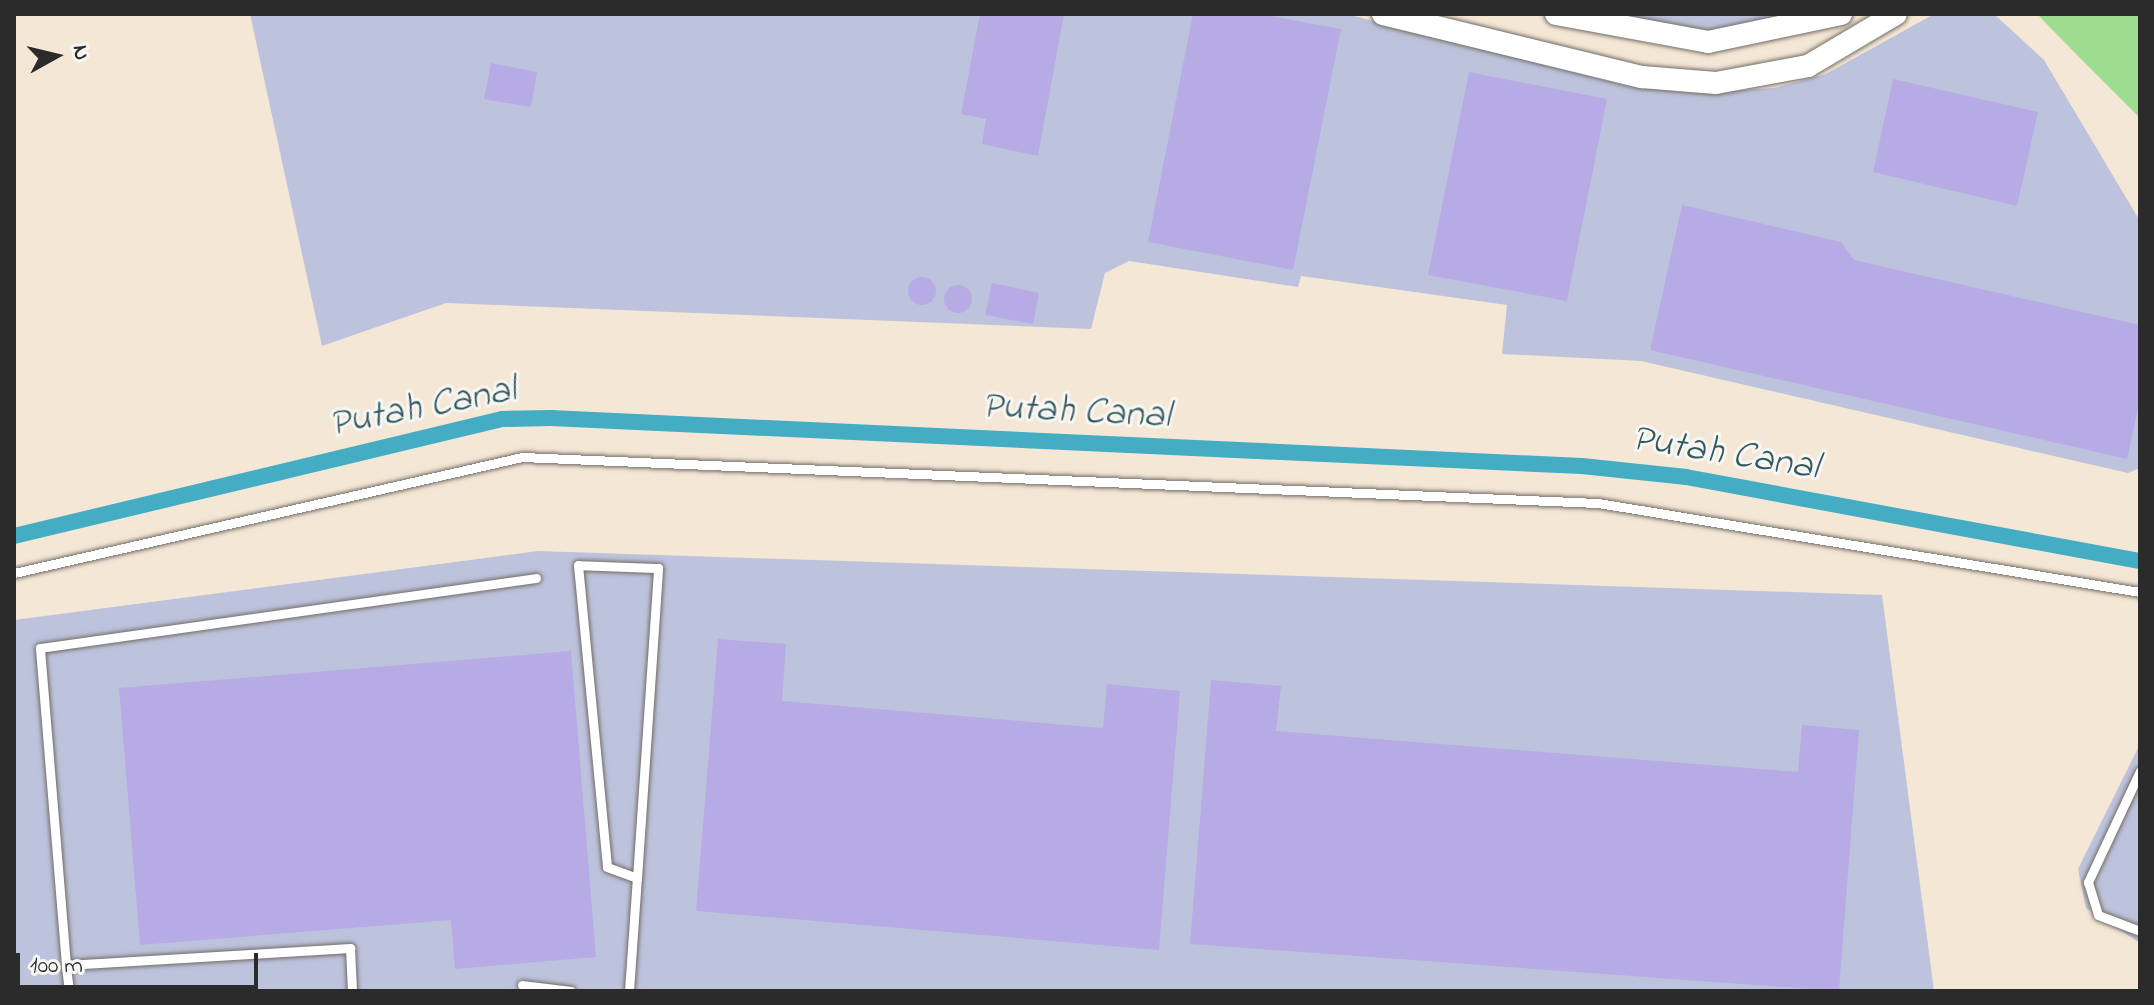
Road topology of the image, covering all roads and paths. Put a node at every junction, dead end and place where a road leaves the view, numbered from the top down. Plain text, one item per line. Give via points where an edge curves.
1 (1383, 14) edge
2 (1556, 14) edge
3 (1841, 14) edge
4 (1896, 14) edge
5 (14, 573) edge
6 (536, 578) dead end
7 (2140, 592) edge
8 (2140, 771) edge
9 (637, 878) junction
10 (2140, 931) edge
11 (66, 965) junction
12 (522, 985) dead end
13 (69, 991) edge
14 (352, 991) edge
15 (571, 991) edge
16 (629, 991) edge

1 - 4 street via 1642,77 1716,83 1808,66
2 - 3 street via 1708,42
5 - 7 lane via 522,457 1598,503
6 - 11 lane via 40,648
8 - 10 lane via 2088,882 2098,915
9 - 9 lane via 658,568 578,565 607,867
9 - 16 lane
11 - 13 lane
11 - 14 lane via 350,948
12 - 15 lane

